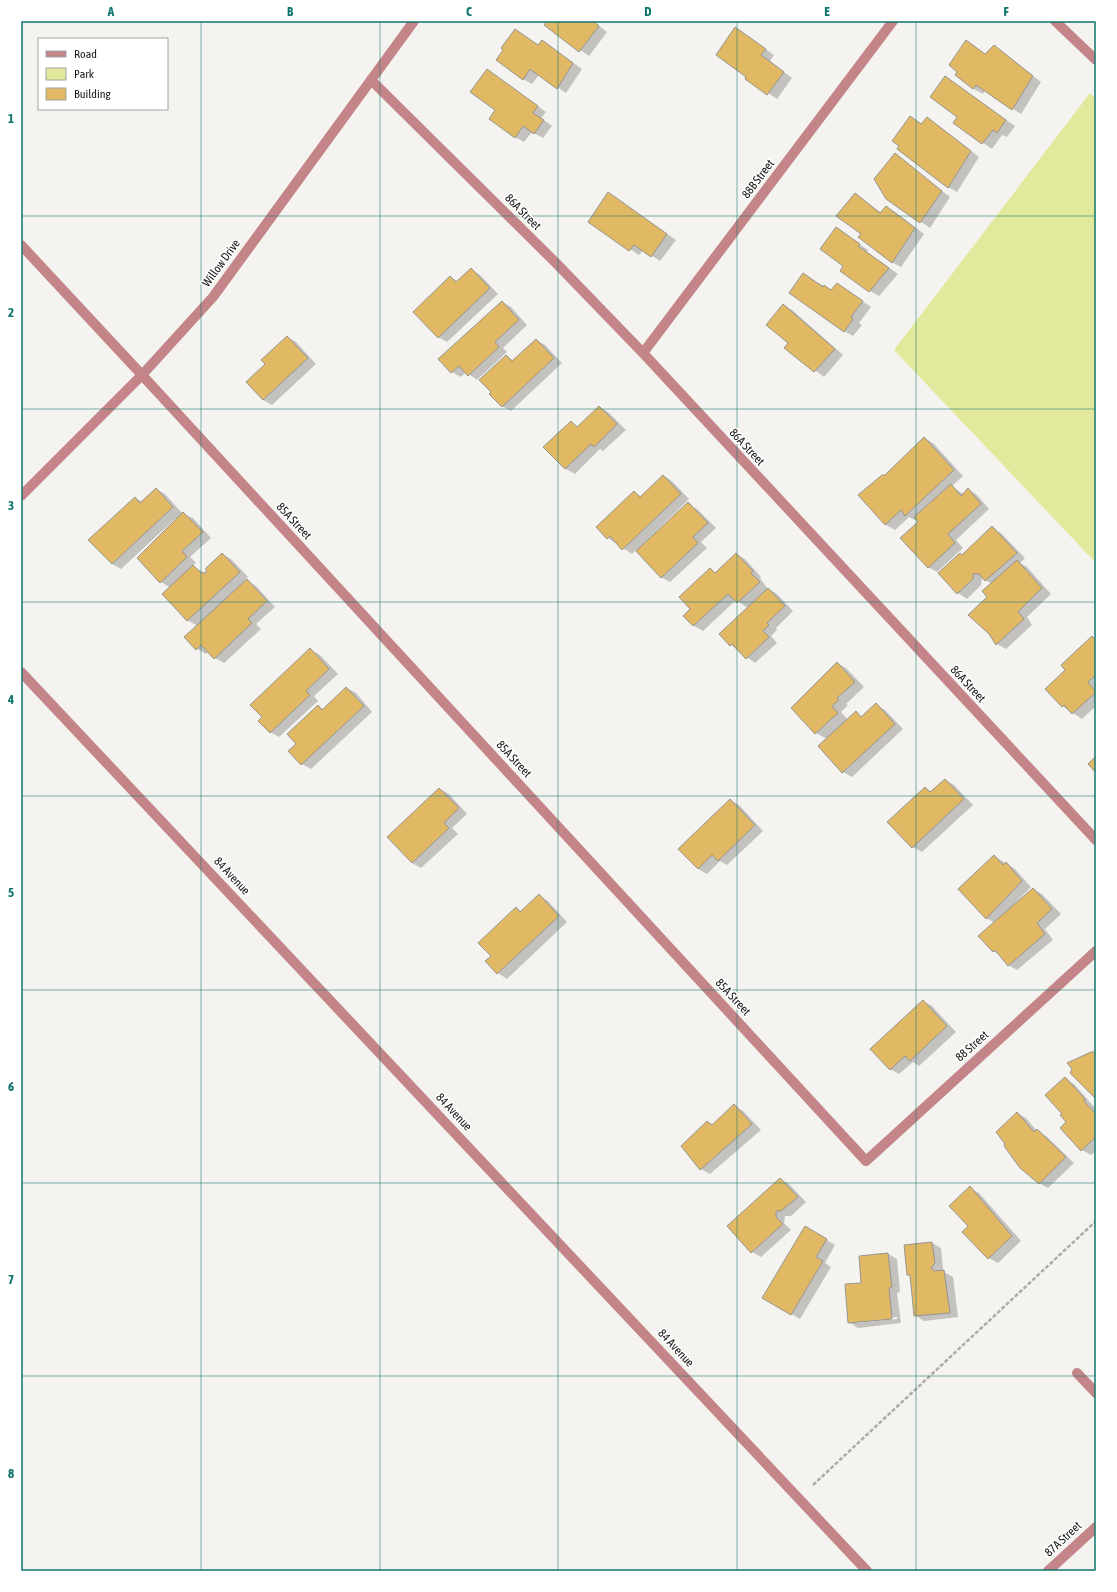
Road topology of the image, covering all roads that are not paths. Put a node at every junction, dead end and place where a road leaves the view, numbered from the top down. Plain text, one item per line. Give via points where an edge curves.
1 (414, 21) edge
2 (893, 21) edge
3 (1055, 21) edge
4 (1096, 60) edge
5 (371, 80) junction
6 (21, 245) edge
7 (643, 353) junction
8 (142, 375) junction
9 (21, 496) edge
10 (21, 672) edge
11 (1096, 840) edge
12 (1096, 950) edge
13 (866, 1160) joint
14 (1078, 1373) dead end
15 (1096, 1393) edge
16 (1096, 1527) edge
17 (867, 1571) edge
18 (1048, 1571) edge

1 - 5 street, Willow Drive
2 - 7 street, 88B Street
3 - 4 street
5 - 7 street, 86A Street
5 - 8 street, Willow Drive via 213,297
6 - 8 street, 85A Street
7 - 11 street, 86A Street
8 - 9 street, Willow Drive
8 - 13 street, 85A Street
10 - 17 street, 84 Avenue
12 - 13 street, 88 Street
14 - 15 street
16 - 18 street, 87A Street

